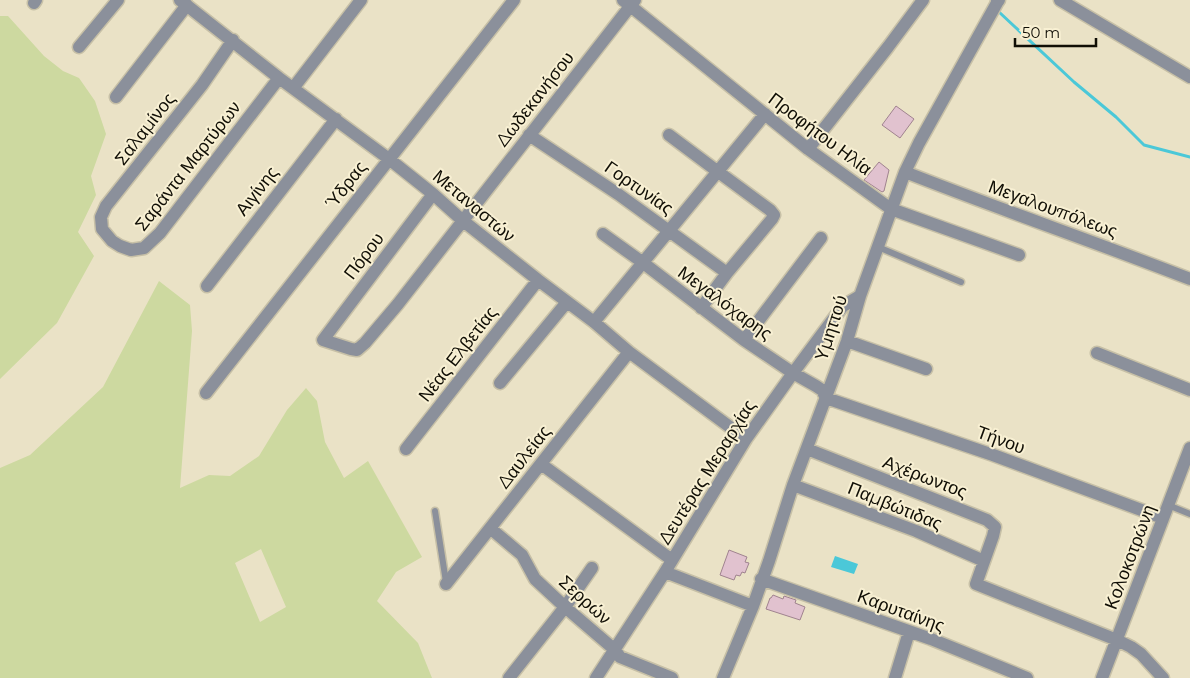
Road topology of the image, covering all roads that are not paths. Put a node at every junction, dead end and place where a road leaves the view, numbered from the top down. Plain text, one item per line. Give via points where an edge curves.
1 (118, 0) edge
2 (361, 0) edge
3 (923, 0) edge
4 (998, 0) edge
5 (1060, 0) edge
6 (510, 1) edge
7 (629, 2) edge
8 (184, 3) edge
9 (233, 40) junction
10 (79, 47) dead end
11 (1190, 77) edge
12 (280, 78) junction
13 (294, 87) junction
14 (116, 96) dead end
15 (765, 114) junction
16 (336, 119) junction
17 (529, 135) junction
18 (669, 135) dead end
19 (808, 149) junction
20 (389, 159) junction
21 (717, 171) junction
22 (904, 172) junction
23 (433, 194) junction
24 (891, 209) junction
25 (462, 220) junction
26 (669, 230) junction
27 (602, 234) dead end
28 (821, 238) dead end
29 (112, 241) joint
30 (878, 247) junction
31 (1019, 255) dead end
32 (642, 262) junction
33 (727, 272) junction
34 (1190, 279) edge
35 (538, 280) junction
36 (961, 282) dead end
37 (207, 286) dead end
38 (860, 296) junction
39 (567, 302) junction
40 (701, 308) junction
41 (594, 322) junction
42 (323, 340) joint
43 (744, 340) junction
44 (847, 341) junction
45 (629, 352) junction
46 (1097, 353) dead end
47 (926, 369) dead end
48 (793, 373) junction
49 (500, 383) dead end
50 (1190, 390) edge
51 (206, 393) dead end
52 (826, 398) junction
53 (746, 439) junction
54 (1190, 448) edge
55 (406, 449) dead end
56 (807, 450) junction
57 (541, 464) junction
58 (793, 485) junction
59 (1168, 505) junction
60 (435, 511) dead end
61 (1190, 514) edge
62 (1163, 518) junction
63 (490, 528) junction
64 (672, 560) junction
65 (984, 562) junction
66 (592, 568) dead end
67 (665, 572) junction
68 (761, 579) junction
69 (446, 584) joint
70 (753, 606) junction
71 (565, 607) junction
72 (910, 632) junction
73 (1117, 640) junction
74 (615, 650) junction
75 (509, 678) edge
76 (596, 678) edge
77 (672, 678) edge
78 (723, 678) edge
79 (895, 678) edge
80 (1027, 678) edge
81 (1102, 678) edge
82 (1163, 678) edge

1 - 10 street
2 - 13 street
3 - 19 street
4 - 22 street, Υμηττού
5 - 11 street
6 - 20 street, Ύδρας
7 - 15 street, Προφήτου Ηλία
7 - 17 street, Δωδεκανήσου
8 - 9 street, Μεταναστών
8 - 14 street
9 - 12 street, Μεταναστών
9 - 29 street, Σαλαμίνος via 202,85 106,206 101,217 102,229
12 - 13 street, Μεταναστών
12 - 29 street, Σαράντα Μαρτύρων via 160,233 144,248 131,250
13 - 16 street, Μεταναστών
15 - 19 street, Προφήτου Ηλία
15 - 21 street
16 - 20 street, Μεταναστών
16 - 37 street, Αιγίνης
17 - 25 street, Δωδεκανήσου
17 - 26 street, Γορτυνίας
18 - 21 street
19 - 24 street, Προφήτου Ηλία
20 - 23 street, Μεταναστών
20 - 51 street, Ύδρας
21 - 26 street
21 - 33 street via 774,214
22 - 24 street, Υμηττού
22 - 34 street, Μεγαλουπόλεως
23 - 25 street, Μεταναστών
23 - 42 street, Πόρου
24 - 30 street, Υμηττού
24 - 31 street, Προφήτου Ηλία
25 - 35 street, Μεταναστών
25 - 42 street, Δωδεκανήσου via 398,304 357,350
26 - 32 street
26 - 33 street, Γορτυνίας
27 - 32 street, Μεγαλόχαρης
28 - 43 street
30 - 36 lane
30 - 38 street, Υμηττού
32 - 40 street, Μεγαλόχαρης
32 - 41 street
33 - 40 street
35 - 39 street, Μεταναστών
35 - 55 street, Νέας Ελβετίας
38 - 44 street, Υμηττού
38 - 48 street, Δευτέρας Μεραρχίας via 843,306
39 - 41 street, Μεταναστών
39 - 49 street
40 - 43 street, Μεγαλόχαρης
41 - 45 street, Μεταναστών
43 - 48 street, Μεγαλόχαρης
44 - 47 street
44 - 52 street, Υμηττού
45 - 53 street, Μεταναστών
45 - 57 street, Δαυλείας
46 - 50 street
48 - 52 street, Μεγαλόχαρης via 822,390
48 - 53 street, Δευτέρας Μεραρχίας
52 - 56 street, Υμηττού
52 - 62 street, Τήνου
53 - 64 street, Δευτέρας Μεραρχίας
54 - 59 street, Κολοκοτρώνη
56 - 58 street, Υμηττού
56 - 65 street, Αχέρωντος via 987,520 995,527
57 - 63 street, Δαυλείας
57 - 64 street
58 - 65 street, Παμβώτιδας via 916,531
58 - 68 street, Υμηττού
59 - 61 lane
59 - 62 street, Κολοκοτρώνη
60 - 69 lane
62 - 73 street, Κολοκοτρώνη
63 - 69 street, Δαυλείας
63 - 71 street, Σερρών via 522,555 535,579
64 - 67 street, Δευτέρας Μεραρχίας
65 - 73 street via 976,584
66 - 71 street
67 - 70 street
67 - 74 street, Δευτέρας Μεραρχίας
68 - 70 street, Υμηττού
68 - 72 street, Καρυταίνης
70 - 78 street, Υμηττού
71 - 74 street, Σερρών
71 - 75 street
72 - 79 street
72 - 80 street, Καρυταίνης
73 - 81 street, Κολοκοτρώνη
73 - 82 street via 1141,654
74 - 76 street, Δευτέρας Μεραρχίας
74 - 77 street, Σερρών via 620,657

